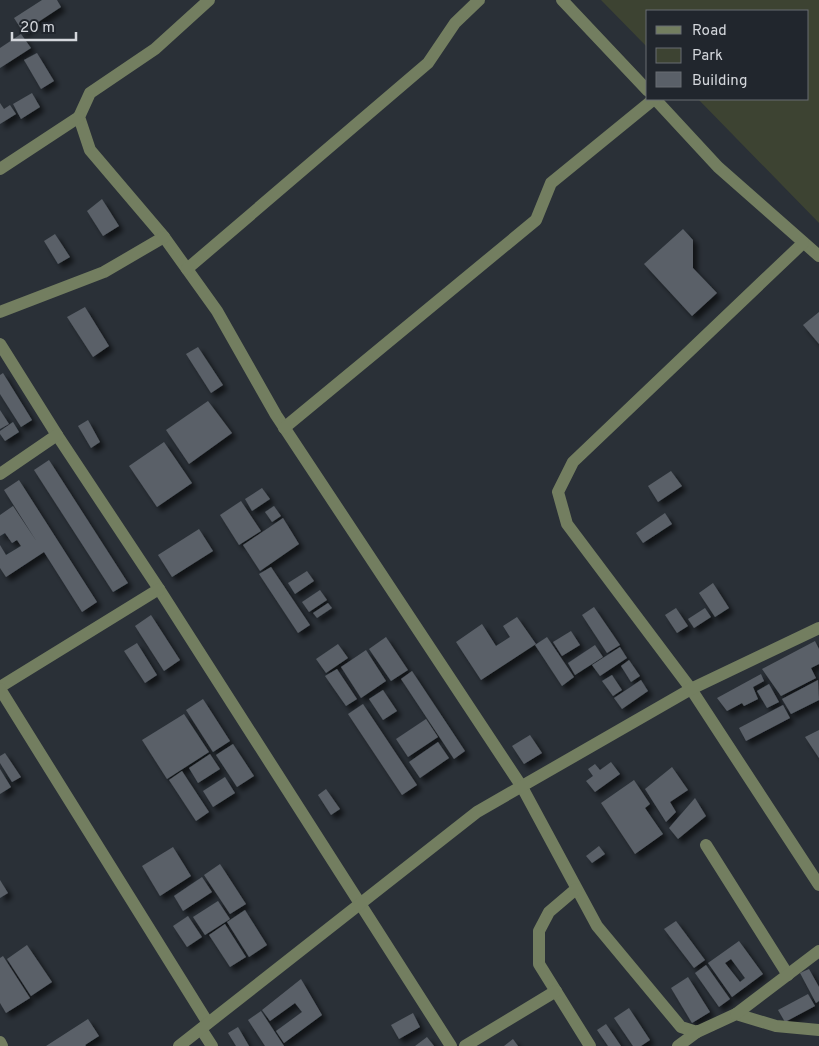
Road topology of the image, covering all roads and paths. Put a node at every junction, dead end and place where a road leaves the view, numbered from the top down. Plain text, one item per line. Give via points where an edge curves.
1 (209, 0) edge
2 (479, 0) edge
3 (562, 0) edge
4 (646, 89) edge
5 (654, 100) edge
6 (656, 100) edge
7 (79, 117) junction
8 (0, 169) edge
9 (164, 237) junction
10 (803, 243) junction
11 (819, 256) edge
12 (187, 269) junction
13 (0, 312) edge
14 (0, 344) edge
15 (284, 428) junction
16 (57, 435) junction
17 (0, 474) edge
18 (159, 589) junction
19 (819, 628) edge
20 (0, 688) edge
21 (691, 689) junction
22 (522, 786) junction
23 (706, 845) dead end
24 (819, 886) edge
25 (576, 889) junction
26 (361, 903) junction
27 (819, 951) edge
28 (788, 975) junction
29 (556, 991) junction
30 (736, 1014) junction
31 (205, 1026) junction
32 (819, 1030) edge
33 (697, 1032) junction
34 (0, 1042) edge
35 (2, 1046) edge
36 (179, 1046) edge
37 (212, 1046) edge
38 (451, 1046) edge
39 (464, 1046) edge
40 (590, 1046) edge
41 (678, 1046) edge

1 - 7 street via 155,49 90,93
2 - 12 street via 455,23 428,63
3 - 4 street
5 - 15 street via 551,183 536,220
6 - 10 street via 718,167
7 - 8 street
7 - 9 street via 90,150
9 - 12 street
9 - 13 street via 104,272
10 - 11 street
10 - 21 street via 573,462 558,492 567,524
12 - 15 street via 217,312
14 - 16 street
15 - 22 street
16 - 17 street
16 - 18 street
18 - 20 street
18 - 26 street
19 - 21 street
20 - 31 street
21 - 22 street
21 - 24 street
22 - 25 street
22 - 26 street via 476,812
23 - 28 street
25 - 29 street via 549,912 539,931 540,964
25 - 33 street via 597,926 681,1027
26 - 31 street
26 - 38 street
27 - 28 street
28 - 30 street
29 - 39 street
29 - 40 street
30 - 32 street via 776,1026
30 - 33 street
31 - 36 street
31 - 37 street
33 - 41 street
34 - 35 street

